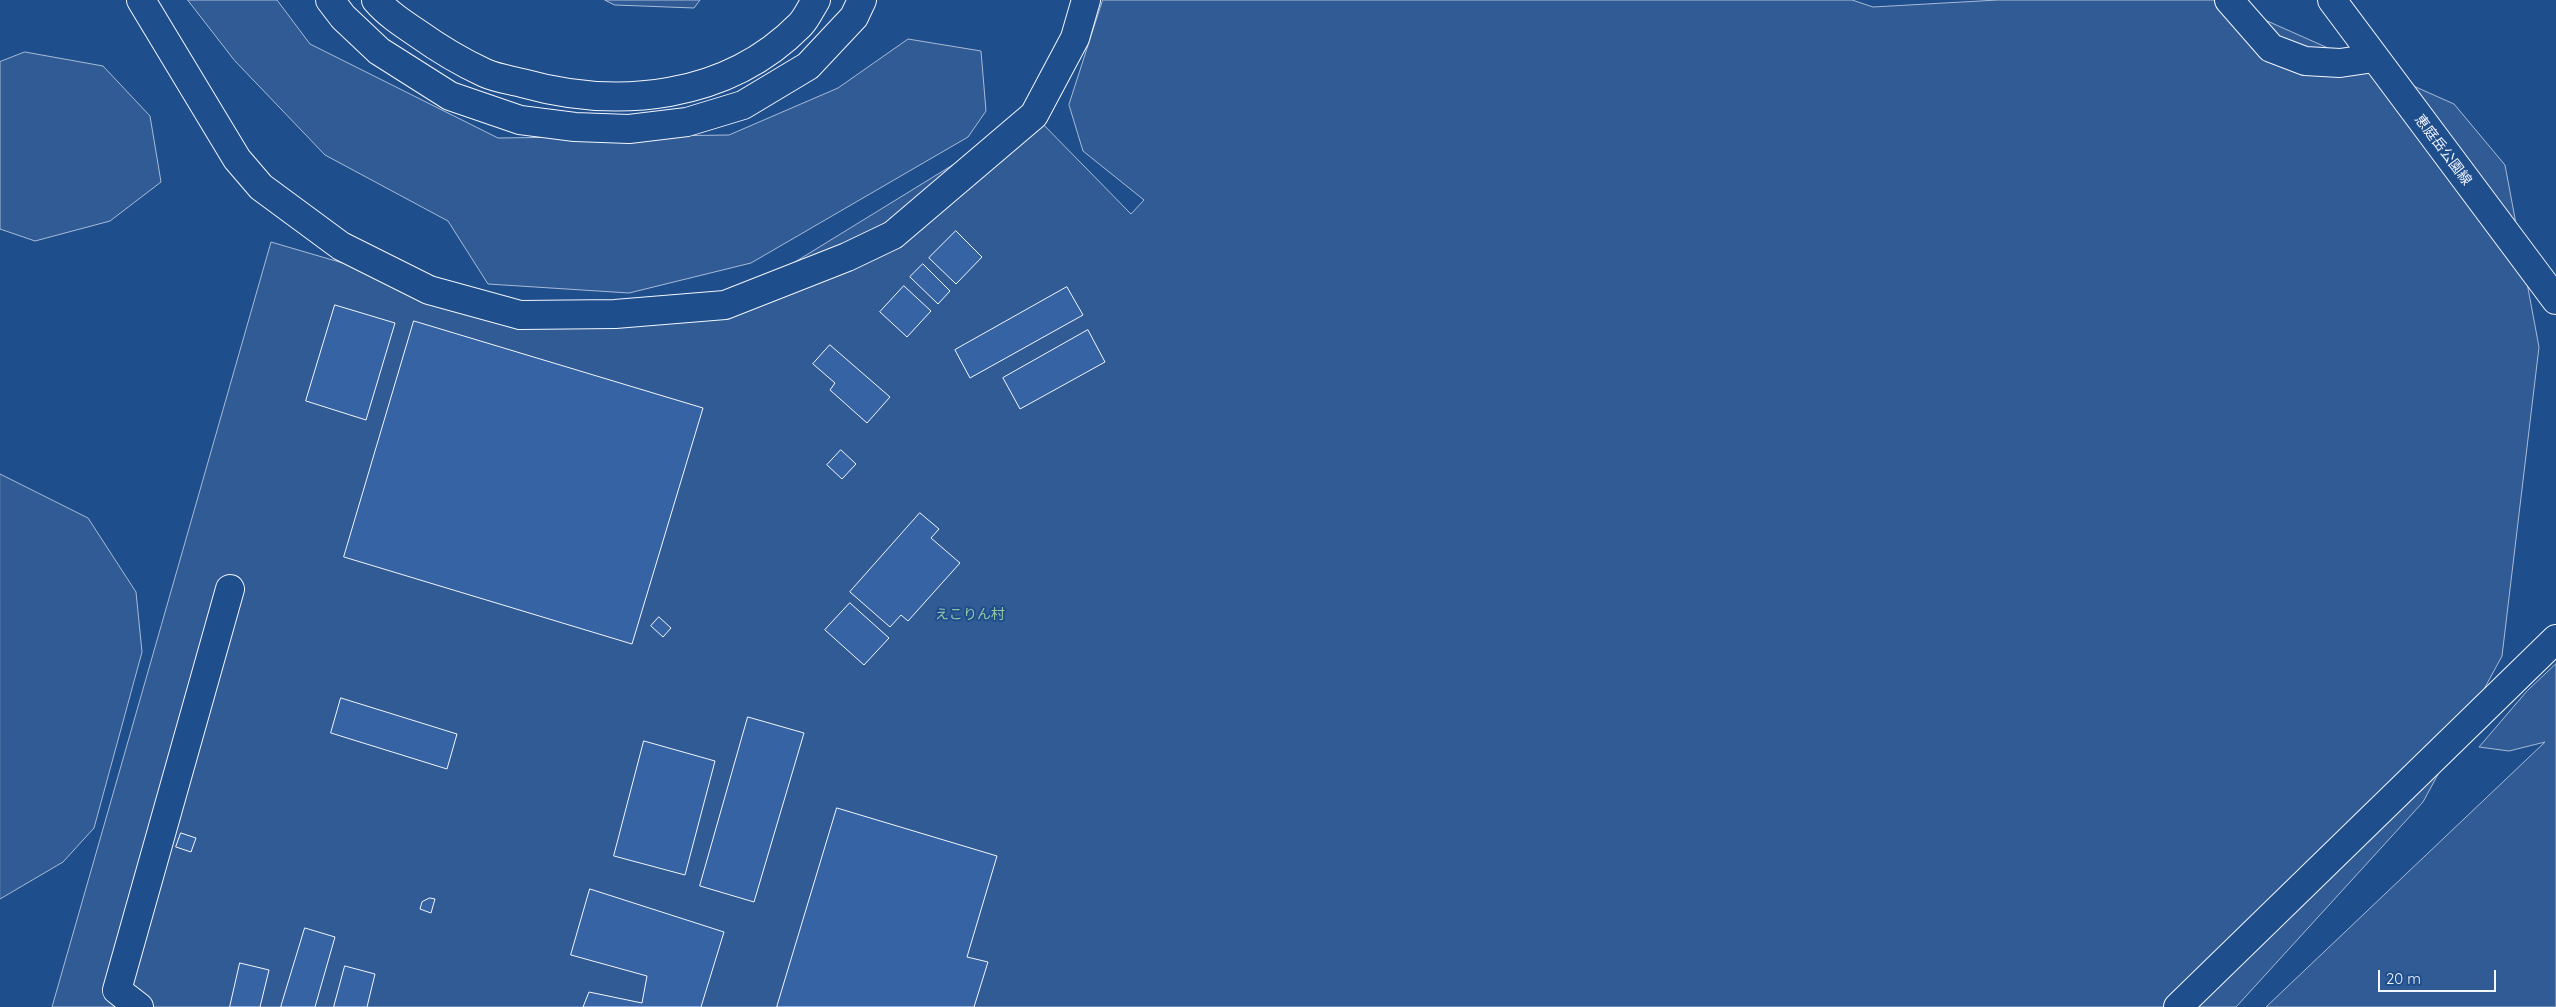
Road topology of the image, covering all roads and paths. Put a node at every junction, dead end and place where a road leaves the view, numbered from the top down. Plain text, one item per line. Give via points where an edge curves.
1 (141, 0) edge
2 (330, 0) edge
3 (376, 0) edge
4 (816, 0) edge
5 (862, 0) edge
6 (1086, 0) edge
7 (2229, 0) edge
8 (2332, 0) edge
9 (2374, 58) junction
10 (2556, 300) edge
11 (230, 589) dead end
12 (2556, 639) edge
13 (139, 1007) edge
14 (2178, 1007) edge

1 - 6 main road via 237,160 261,187 341,246 429,290 520,315 615,314 725,305 847,257 893,235 1034,115 1075,38
2 - 5 main road via 379,51 450,96 520,120 629,129 687,122 743,105 808,66 854,17
3 - 4 main road via 384,10 438,48 487,74 553,92 614,98 670,93 726,77 766,55 801,24
7 - 9 main road via 2271,48 2305,62 2340,63
8 - 9 main road, 恵庭岳公園線
9 - 10 main road, 恵庭岳公園線
11 - 13 main road via 116,990
12 - 14 main road

